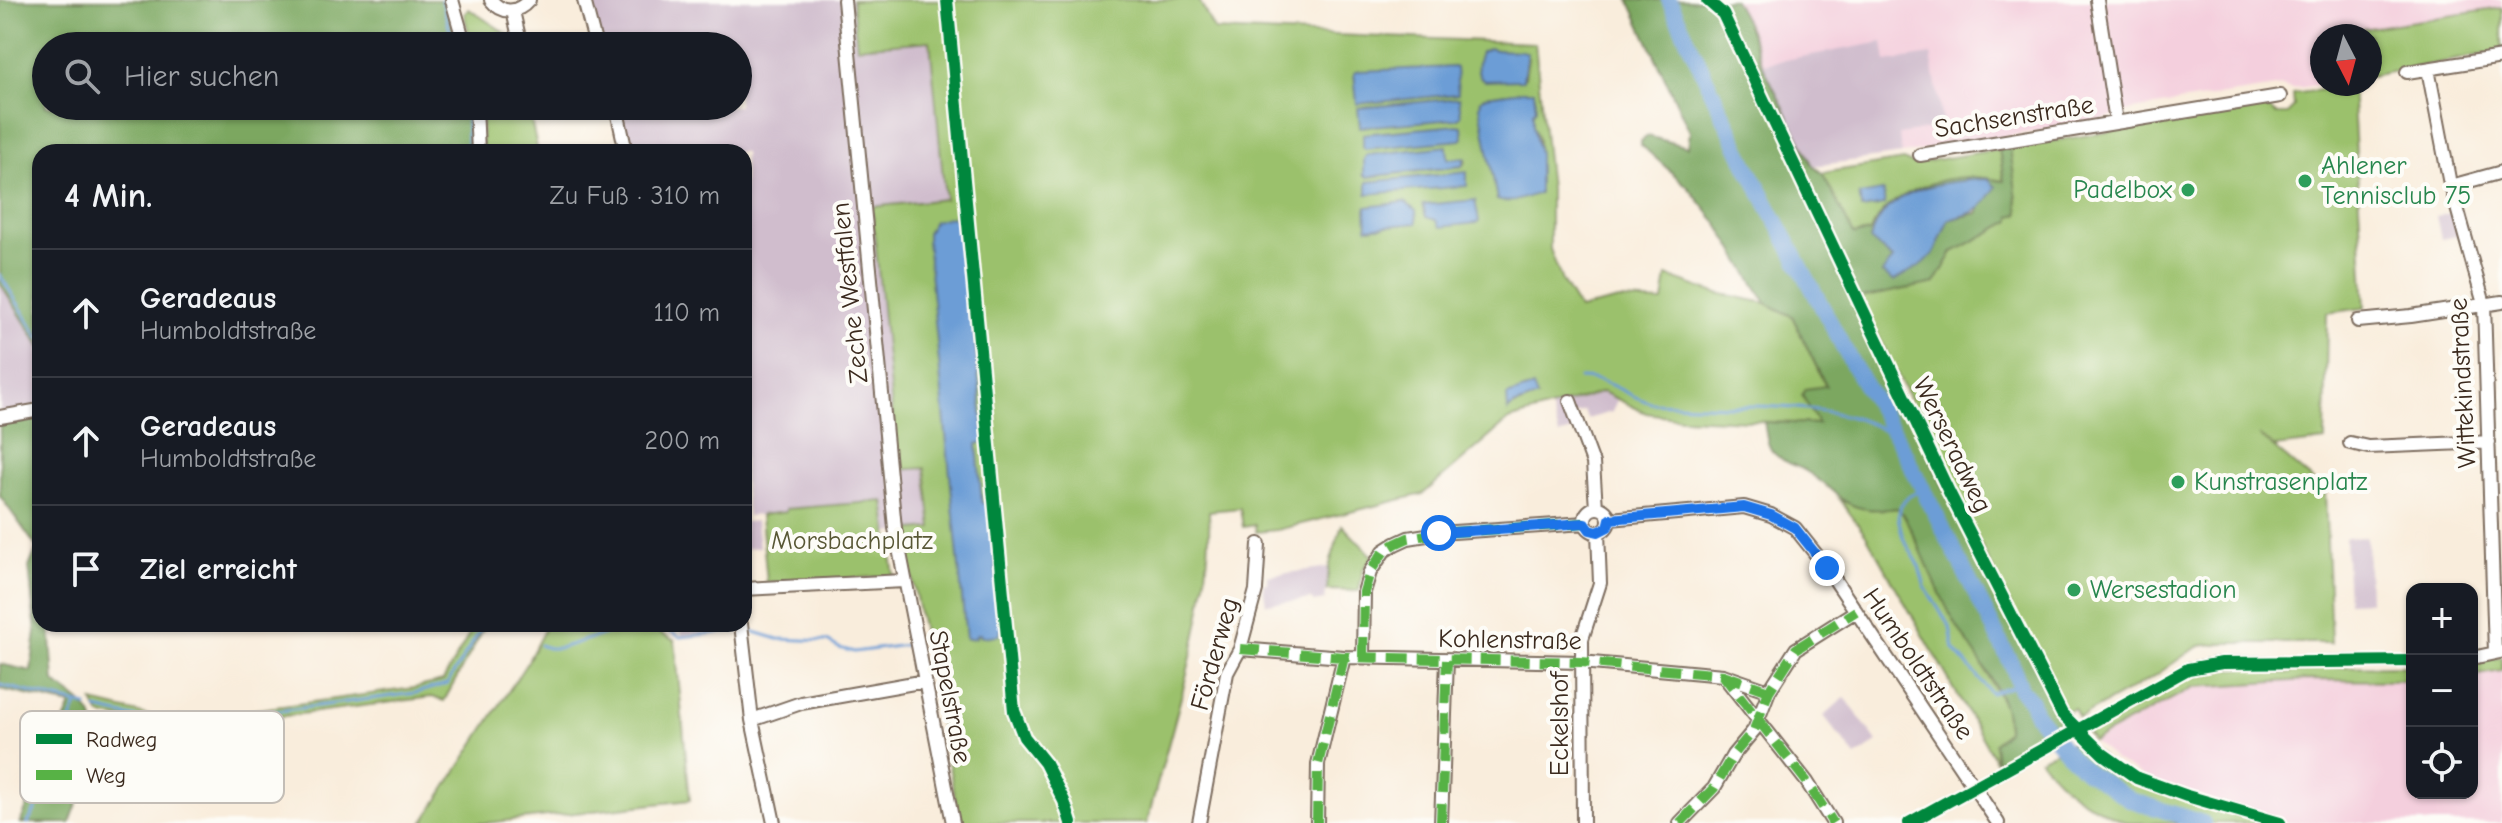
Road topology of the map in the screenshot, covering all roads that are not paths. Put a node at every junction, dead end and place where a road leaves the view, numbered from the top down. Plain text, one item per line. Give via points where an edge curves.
1 (452, 0) edge
2 (491, 0) edge
3 (529, 0) edge
4 (584, 0) edge
5 (844, 0) edge
6 (2097, 0) edge
7 (513, 11) junction
8 (461, 32) edge
9 (518, 32) edge
10 (592, 32) edge
11 (2502, 57) edge
12 (2428, 69) junction
13 (2407, 72) dead end
14 (2280, 96) dead end
15 (477, 120) edge
16 (619, 120) edge
17 (2116, 122) junction
18 (478, 144) edge
19 (624, 144) edge
20 (1920, 155) dead end
21 (2502, 172) edge
22 (2451, 186) junction
23 (2502, 302) edge
24 (2484, 304) junction
25 (2358, 321) dead end
26 (1570, 401) dead end
27 (32, 411) edge
28 (0, 417) edge
29 (2489, 442) junction
30 (2350, 443) dead end
31 (1596, 508) junction
32 (1610, 519) junction
33 (1585, 523) junction
34 (1598, 532) junction
35 (1259, 544) dead end
36 (904, 581) junction
37 (752, 589) edge
38 (1856, 611) junction
39 (742, 632) edge
40 (1240, 649) junction
41 (2499, 653) edge
42 (1344, 657) junction
43 (1363, 657) junction
44 (2478, 657) edge
45 (1447, 660) junction
46 (2406, 661) edge
47 (1581, 662) junction
48 (1723, 675) junction
49 (925, 681) junction
50 (1769, 691) junction
51 (1757, 719) junction
52 (752, 720) junction
53 (1972, 787) junction
54 (774, 823) edge
55 (953, 823) edge
56 (1199, 823) edge
57 (1317, 823) edge
58 (1441, 823) edge
59 (1583, 823) edge
60 (1680, 823) edge
61 (1833, 823) edge
62 (1909, 823) edge
63 (1998, 823) edge

1 - 8 street
2 - 7 street via 500,9
3 - 7 street
4 - 10 street
5 - 36 street, Zeche Westfalen
6 - 17 street, Sachsenstraße
7 - 9 street
11 - 12 street
12 - 13 street
12 - 22 street, Wittekindstraße
14 - 17 street, Sachsenstraße
15 - 18 street
16 - 19 street
17 - 20 street, Sachsenstraße
21 - 22 street
22 - 24 street, Wittekindstraße
23 - 24 street
24 - 25 street
24 - 29 street, Wittekindstraße
26 - 31 street via 1593,463
27 - 28 street
29 - 30 street via 2368,447
29 - 41 street, Wittekindstraße
31 - 32 street via 1604,509
31 - 33 street via 1588,511
32 - 34 street
32 - 38 street, Humboldtstraße via 1744,507 1771,515 1795,528
33 - 34 street
33 - 43 street via 1439,533 1395,544 1370,572 1364,592
34 - 47 street, Eckelshof via 1600,583 1582,639
35 - 40 street, Förderweg via 1256,590
36 - 37 street
36 - 49 street, Stapelstraße
38 - 50 street via 1796,649
38 - 53 street, Humboldtstraße
39 - 52 street
40 - 42 street, Kohlenstraße
40 - 56 street, Förderweg via 1227,673
41 - 44 street
42 - 43 street, Kohlenstraße
42 - 57 street via 1318,764
43 - 45 street, Kohlenstraße
45 - 47 street, Kohlenstraße
45 - 58 street
46 - 53 street via 2198,666
47 - 48 street, Kohlenstraße
47 - 59 street, Eckelshof
48 - 50 street, Kohlenstraße
48 - 51 street
49 - 52 street via 801,703
49 - 55 street, Stapelstraße
50 - 51 street
51 - 60 street via 1714,788
51 - 61 street
52 - 54 street
53 - 62 street
53 - 63 street, Humboldtstraße

